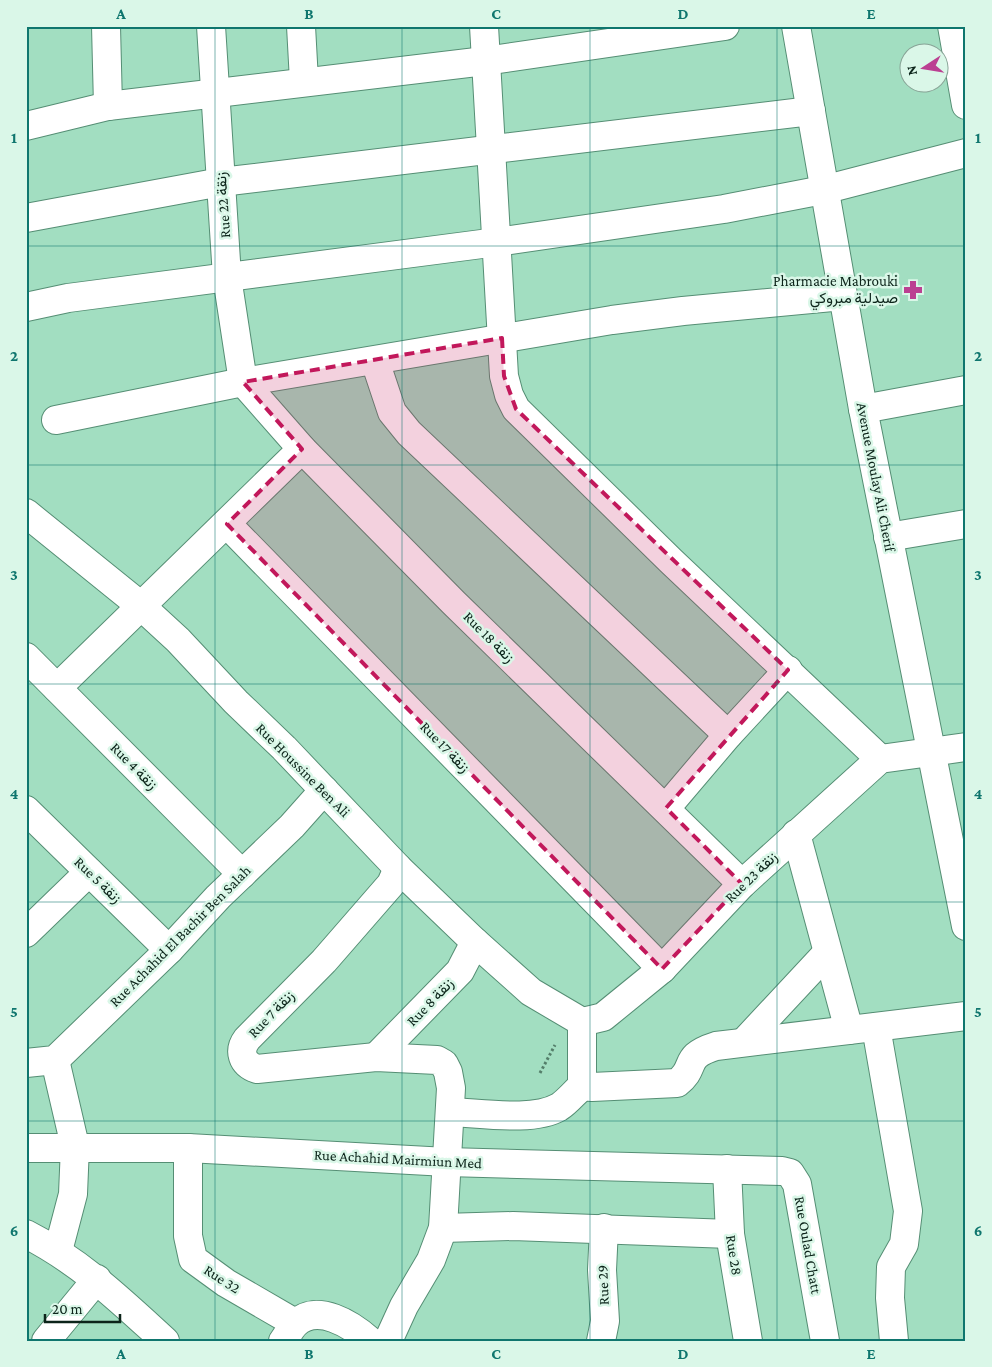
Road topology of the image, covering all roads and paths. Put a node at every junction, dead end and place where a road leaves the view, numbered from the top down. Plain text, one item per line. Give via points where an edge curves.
1 (106, 26) edge
2 (211, 26) edge
3 (301, 26) edge
4 (484, 26) edge
5 (725, 26) edge
6 (796, 26) edge
7 (952, 26) edge
8 (485, 61) junction
9 (304, 81) junction
10 (965, 90) edge
11 (215, 93) junction
12 (108, 106) junction
13 (811, 111) junction
14 (26, 126) edge
15 (490, 149) junction
16 (966, 153) edge
17 (221, 182) junction
18 (824, 190) junction
19 (26, 218) edge
20 (497, 242) junction
21 (227, 277) junction
22 (843, 296) junction
23 (26, 307) edge
24 (502, 338) junction
25 (376, 361) junction
26 (243, 382) junction
27 (966, 390) edge
28 (863, 409) junction
29 (56, 420) dead end
30 (302, 450) junction
31 (26, 513) edge
32 (227, 524) junction
33 (966, 524) edge
34 (888, 537) junction
35 (141, 606) junction
36 (26, 657) edge
37 (788, 670) junction
38 (57, 688) junction
39 (728, 735) junction
40 (966, 746) edge
41 (931, 752) junction
42 (880, 759) junction
43 (324, 790) junction
44 (666, 808) junction
45 (26, 810) edge
46 (796, 834) junction
47 (398, 868) junction
48 (89, 872) junction
49 (242, 874) junction
50 (742, 884) junction
51 (966, 926) edge
52 (26, 933) edge
53 (475, 942) junction
54 (169, 950) junction
55 (827, 953) junction
56 (662, 969) junction
57 (966, 1016) edge
58 (582, 1022) junction
59 (876, 1027) junction
60 (849, 1030) junction
61 (744, 1042) junction
62 (376, 1057) junction
63 (55, 1060) junction
64 (26, 1063) edge
65 (582, 1086) junction
66 (451, 1112) junction
67 (75, 1146) junction
68 (26, 1148) edge
69 (188, 1148) junction
70 (447, 1162) junction
71 (727, 1169) junction
72 (769, 1170) joint
73 (444, 1228) junction
74 (604, 1228) junction
75 (26, 1234) edge
76 (730, 1234) junction
77 (58, 1251) junction
78 (97, 1279) junction
79 (289, 1332) edge
80 (46, 1341) edge
81 (165, 1341) edge
82 (370, 1341) edge
83 (388, 1341) edge
84 (601, 1341) edge
85 (748, 1341) edge
86 (825, 1341) edge
87 (894, 1341) edge

1 - 12 street
2 - 11 street, Rue 22 زنقة
3 - 9 street
4 - 8 street
5 - 8 street
6 - 13 street, Avenue Moulay Ali Cherif
7 - 10 street
8 - 9 street
8 - 15 street
9 - 11 street
11 - 12 street
11 - 17 street, Rue 22 زنقة
12 - 14 street
13 - 15 street
13 - 18 street, Avenue Moulay Ali Cherif
15 - 17 street
15 - 20 street
16 - 18 street
17 - 19 street
17 - 21 street, Rue 22 زنقة
18 - 20 street via 724,209
18 - 22 street, Avenue Moulay Ali Cherif
20 - 21 street
20 - 24 street
21 - 23 street via 68,298
21 - 26 street, Rue 22 زنقة
22 - 24 street via 683,311
22 - 28 street, Avenue Moulay Ali Cherif
24 - 25 street
24 - 37 street via 506,385 516,409
25 - 26 street
25 - 39 street via 392,412 409,433
26 - 29 street
26 - 30 street, Rue 18 زنقة
27 - 28 street
28 - 34 street, Avenue Moulay Ali Cherif
30 - 32 street
30 - 44 street, Rue 18 زنقة
31 - 35 street, Rue Houssine Ben Ali
32 - 35 street
32 - 56 street, Rue 17 زنقة
33 - 34 street
34 - 41 street, Avenue Moulay Ali Cherif
35 - 38 street
35 - 43 street, Rue Houssine Ben Ali
36 - 38 street, Rue 4 زنقة
37 - 39 street
37 - 42 street
38 - 49 street, Rue 4 زنقة
39 - 44 street
40 - 41 street
41 - 42 street
41 - 51 street, Avenue Moulay Ali Cherif
42 - 46 street, Rue 23 زنقة
43 - 47 street, Rue Houssine Ben Ali
43 - 49 street, Rue Achahid El Bachir Ben Salah
44 - 50 street, Rue 18 زنقة
45 - 48 street, Rue 5 زنقة
46 - 50 street, Rue 23 زنقة
46 - 55 street
47 - 53 street, Rue Houssine Ben Ali
47 - 62 street, Rue 7 زنقة via 391,884 324,961 242,1045 242,1054 248,1064 257,1069
48 - 52 street
48 - 54 street, Rue 5 زنقة
49 - 54 street, Rue Achahid El Bachir Ben Salah
50 - 56 street, Rue 23 زنقة
53 - 58 street, Rue Houssine Ben Ali via 531,992
53 - 62 street, Rue 8 زنقة via 460,971
54 - 63 street, Rue Achahid El Bachir Ben Salah
55 - 60 street
55 - 61 street
56 - 58 street, Rue 23 زنقة via 603,1017
57 - 59 street
58 - 65 street
59 - 60 street
59 - 87 street via 908,1211 904,1244 891,1267
60 - 61 street
61 - 65 street via 698,1051 690,1062 686,1077 677,1083
62 - 66 street via 430,1059 444,1064 450,1077
63 - 64 street
63 - 67 street
65 - 66 street via 560,1107 542,1114
66 - 70 street
67 - 68 street, Rue Achahid Mairmiun Med
67 - 69 street, Rue Achahid Mairmiun Med
67 - 77 street via 73,1194
69 - 70 street, Rue Achahid Mairmiun Med
69 - 79 street, Rue 32 via 188,1236 193,1259
70 - 71 street, Rue Achahid Mairmiun Med
70 - 73 street
71 - 72 street, Rue Achahid Mairmiun Med
71 - 76 street, Rue 28
72 - 86 street, Rue Oulad Chatt via 790,1173 798,1184
73 - 74 street
73 - 83 street via 431,1260
74 - 76 street
74 - 84 street, Rue 29 via 605,1321
75 - 77 street
76 - 85 street, Rue 28
77 - 78 street
78 - 80 street
78 - 81 street
79 - 82 street, Rue 32 via 315,1316 331,1316

